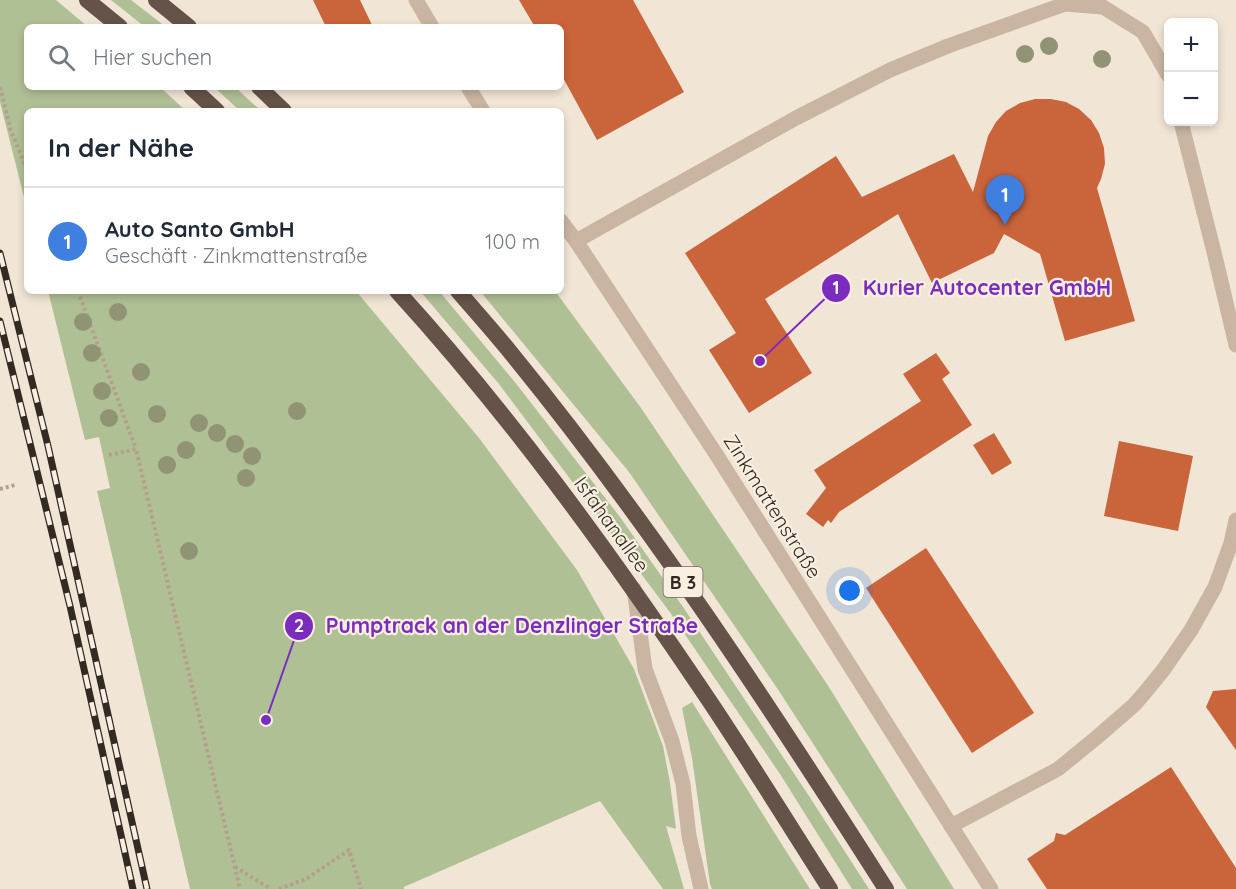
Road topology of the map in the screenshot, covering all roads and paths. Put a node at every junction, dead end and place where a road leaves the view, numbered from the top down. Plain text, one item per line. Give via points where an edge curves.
1 (87, 0) edge
2 (156, 0) edge
3 (416, 0) edge
4 (1085, 3) edge
5 (116, 24) edge
6 (185, 24) edge
7 (430, 24) edge
8 (1166, 72) edge
9 (0, 87) edge
10 (194, 90) edge
11 (262, 90) edge
12 (470, 90) edge
13 (214, 108) edge
14 (281, 108) edge
15 (481, 108) edge
16 (1182, 126) edge
17 (24, 163) edge
18 (564, 225) edge
19 (576, 241) junction
20 (79, 294) edge
21 (400, 294) edge
22 (461, 294) edge
23 (1236, 345) edge
24 (136, 449) junction
25 (109, 455) dead end
26 (15, 485) dead end
27 (0, 489) edge
28 (1236, 520) edge
29 (634, 590) junction
30 (951, 826) junction
31 (235, 867) junction
32 (240, 889) edge
33 (271, 889) edge
34 (279, 889) edge
35 (362, 889) edge
36 (701, 889) edge
37 (830, 889) edge
38 (886, 889) edge
39 (991, 889) edge

1 - 5 highway
2 - 6 highway
3 - 7 street
4 - 8 street via 1103,8 1143,32
4 - 19 street via 1065,4 890,70 796,117
9 - 17 path
10 - 13 highway
11 - 14 highway
12 - 15 street
16 - 23 street
18 - 19 street, Zinkmattenstraße
19 - 30 street, Zinkmattenstraße
20 - 24 path
21 - 29 highway, Isfahanallee / B 3 via 513,426
22 - 38 highway, Isfahanallee / B 3 via 591,455 696,599
24 - 25 path
24 - 31 path
26 - 27 path
28 - 30 street via 1215,587 1191,630 1134,705 1058,769
29 - 36 street via 645,669 672,741 683,784
29 - 37 highway, Isfahanallee / B 3
30 - 39 street, Zinkmattenstraße
31 - 32 path
31 - 33 path
34 - 35 path via 306,879 348,850

